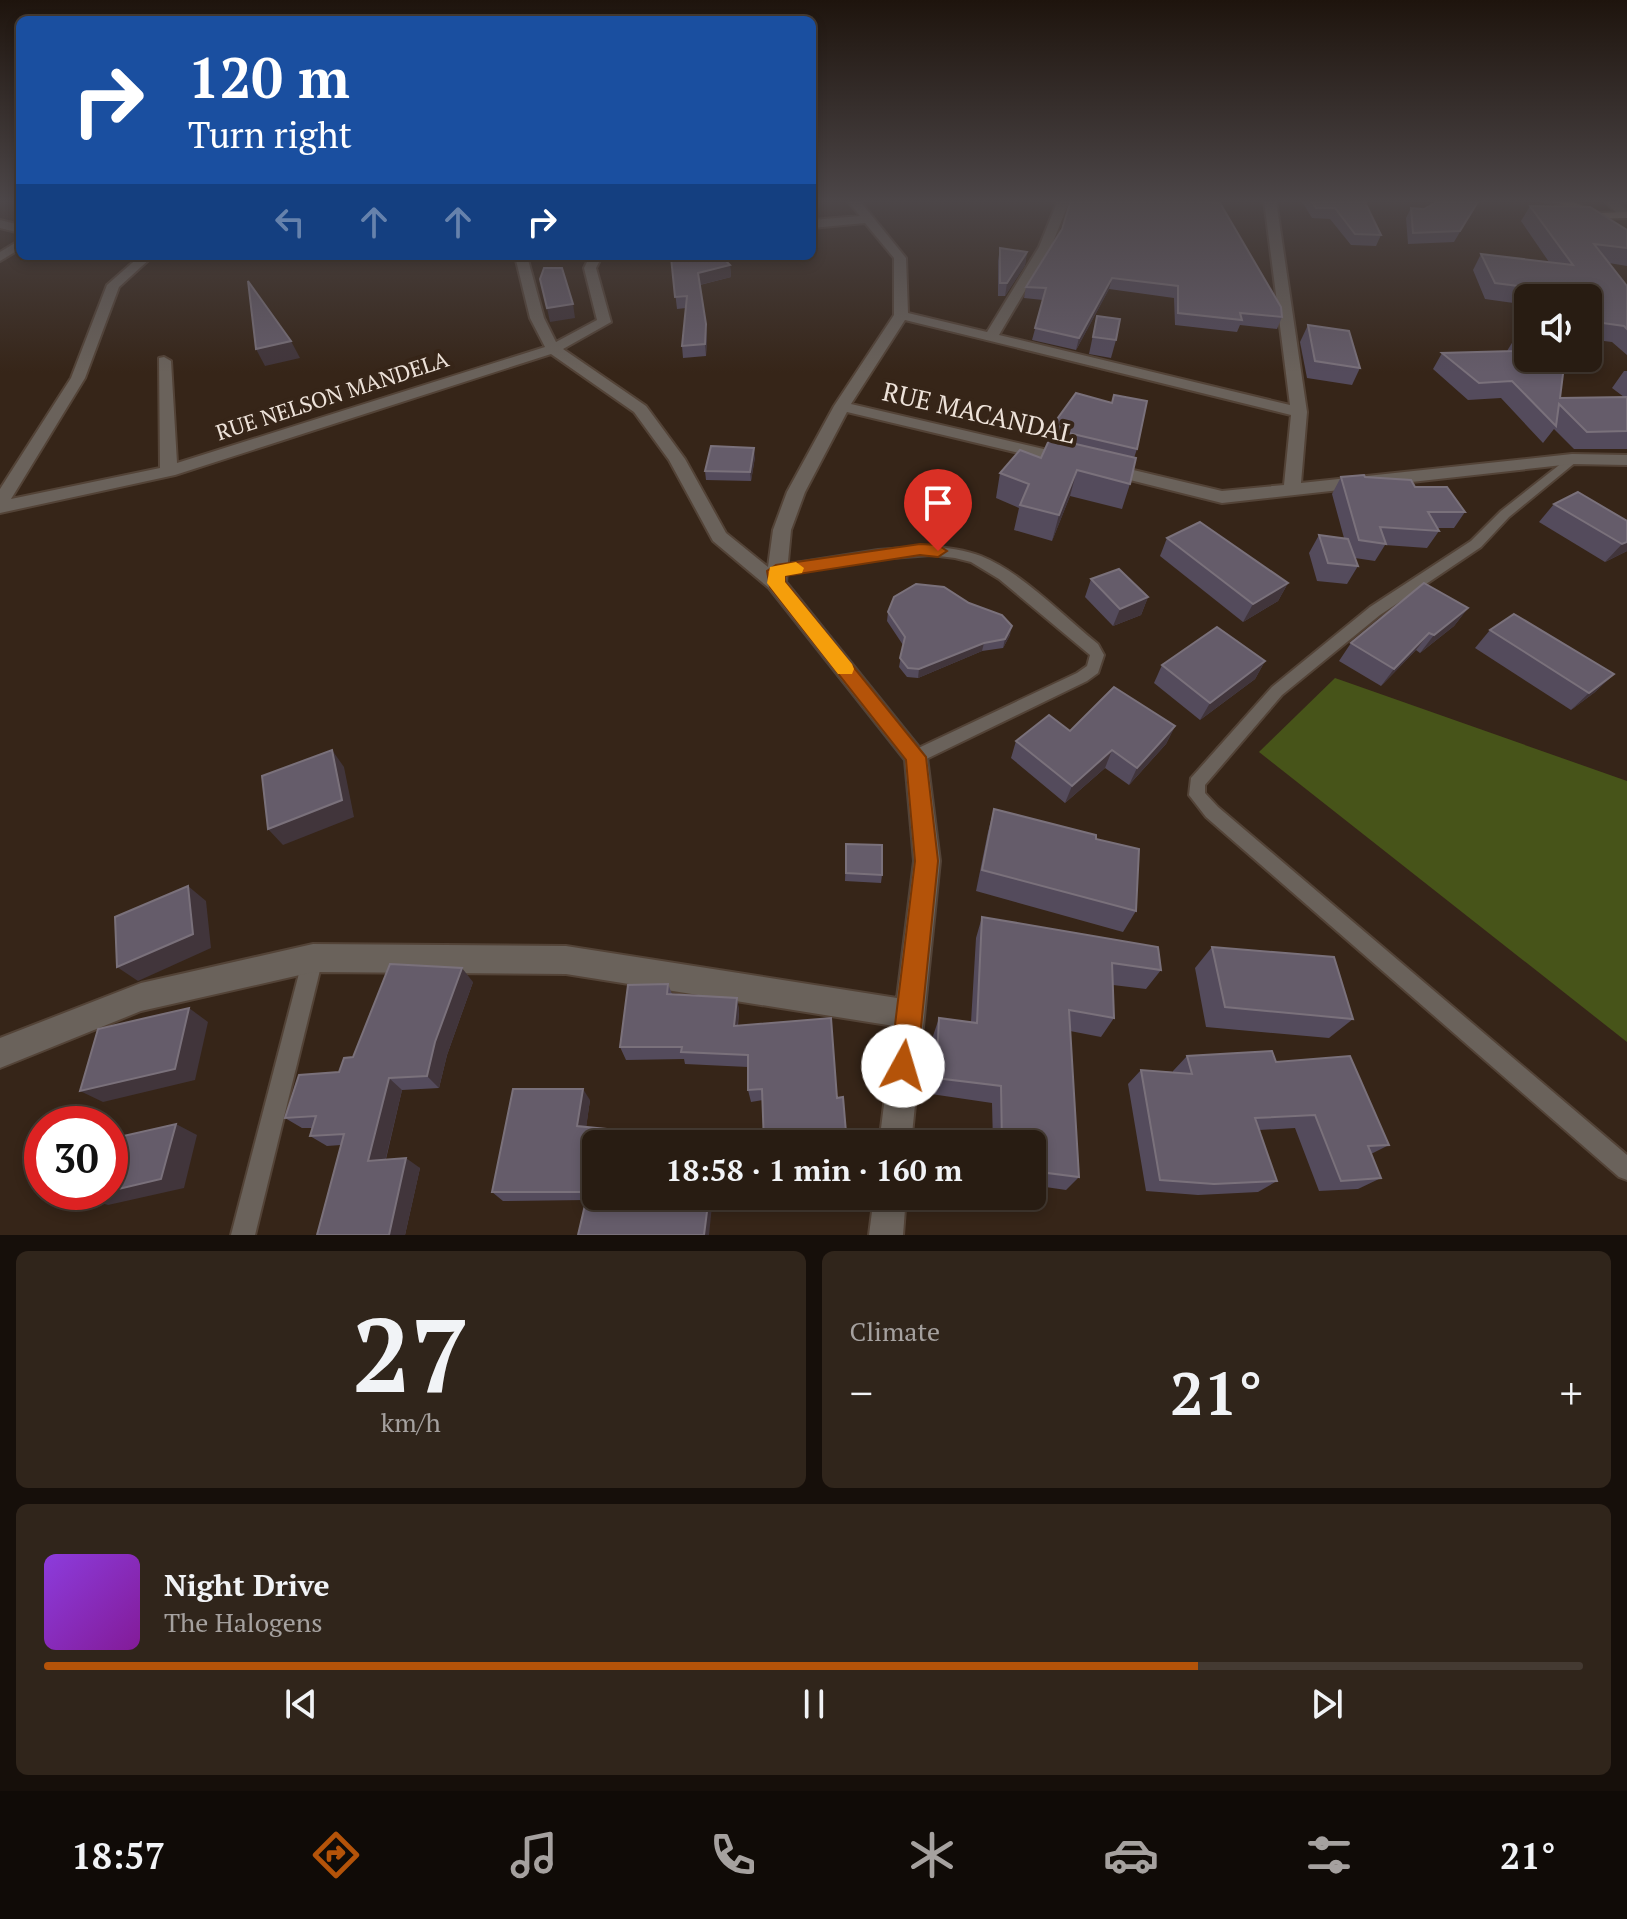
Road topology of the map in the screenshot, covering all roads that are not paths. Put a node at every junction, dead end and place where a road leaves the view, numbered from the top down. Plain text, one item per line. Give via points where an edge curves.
1 (900, 258) edge
2 (1039, 258) edge
3 (1278, 258) edge
4 (142, 260) edge
5 (522, 260) edge
6 (594, 260) edge
7 (901, 315) junction
8 (991, 336) junction
9 (553, 349) junction
10 (164, 361) dead end
11 (842, 406) junction
12 (1299, 412) junction
13 (1572, 459) junction
14 (1627, 460) edge
15 (169, 471) junction
16 (1292, 490) junction
17 (0, 505) edge
18 (776, 577) junction
19 (916, 757) junction
20 (313, 958) junction
21 (909, 1014) junction
22 (0, 1053) edge
23 (897, 1130) edge
24 (1627, 1169) edge
25 (889, 1210) edge
26 (243, 1235) edge
27 (886, 1235) edge

1 - 7 street
2 - 8 street
3 - 12 street
4 - 17 street via 113,285 78,378
5 - 9 street via 537,318
6 - 9 street, RUE NELSON MANDELA via 590,268 604,322
7 - 8 street
7 - 11 street
8 - 12 street
9 - 15 street, RUE NELSON MANDELA
9 - 18 street via 640,409 677,459 719,537
10 - 15 street
11 - 16 street, RUE MACANDAL via 1222,497
11 - 18 street via 796,492 782,530
12 - 16 street
13 - 14 street, RUE MACANDAL
13 - 16 street, RUE MACANDAL
13 - 24 lane via 1476,544 1375,611 1277,691 1197,783 1197,795
15 - 17 street, RUE NELSON MANDELA
18 - 19 street
18 - 19 lane via 920,550 956,553 991,567 1093,648 1093,669 1082,677
19 - 21 street via 927,861
20 - 21 street via 566,960
20 - 22 street via 141,997
20 - 26 lane
21 - 23 street
25 - 27 street

